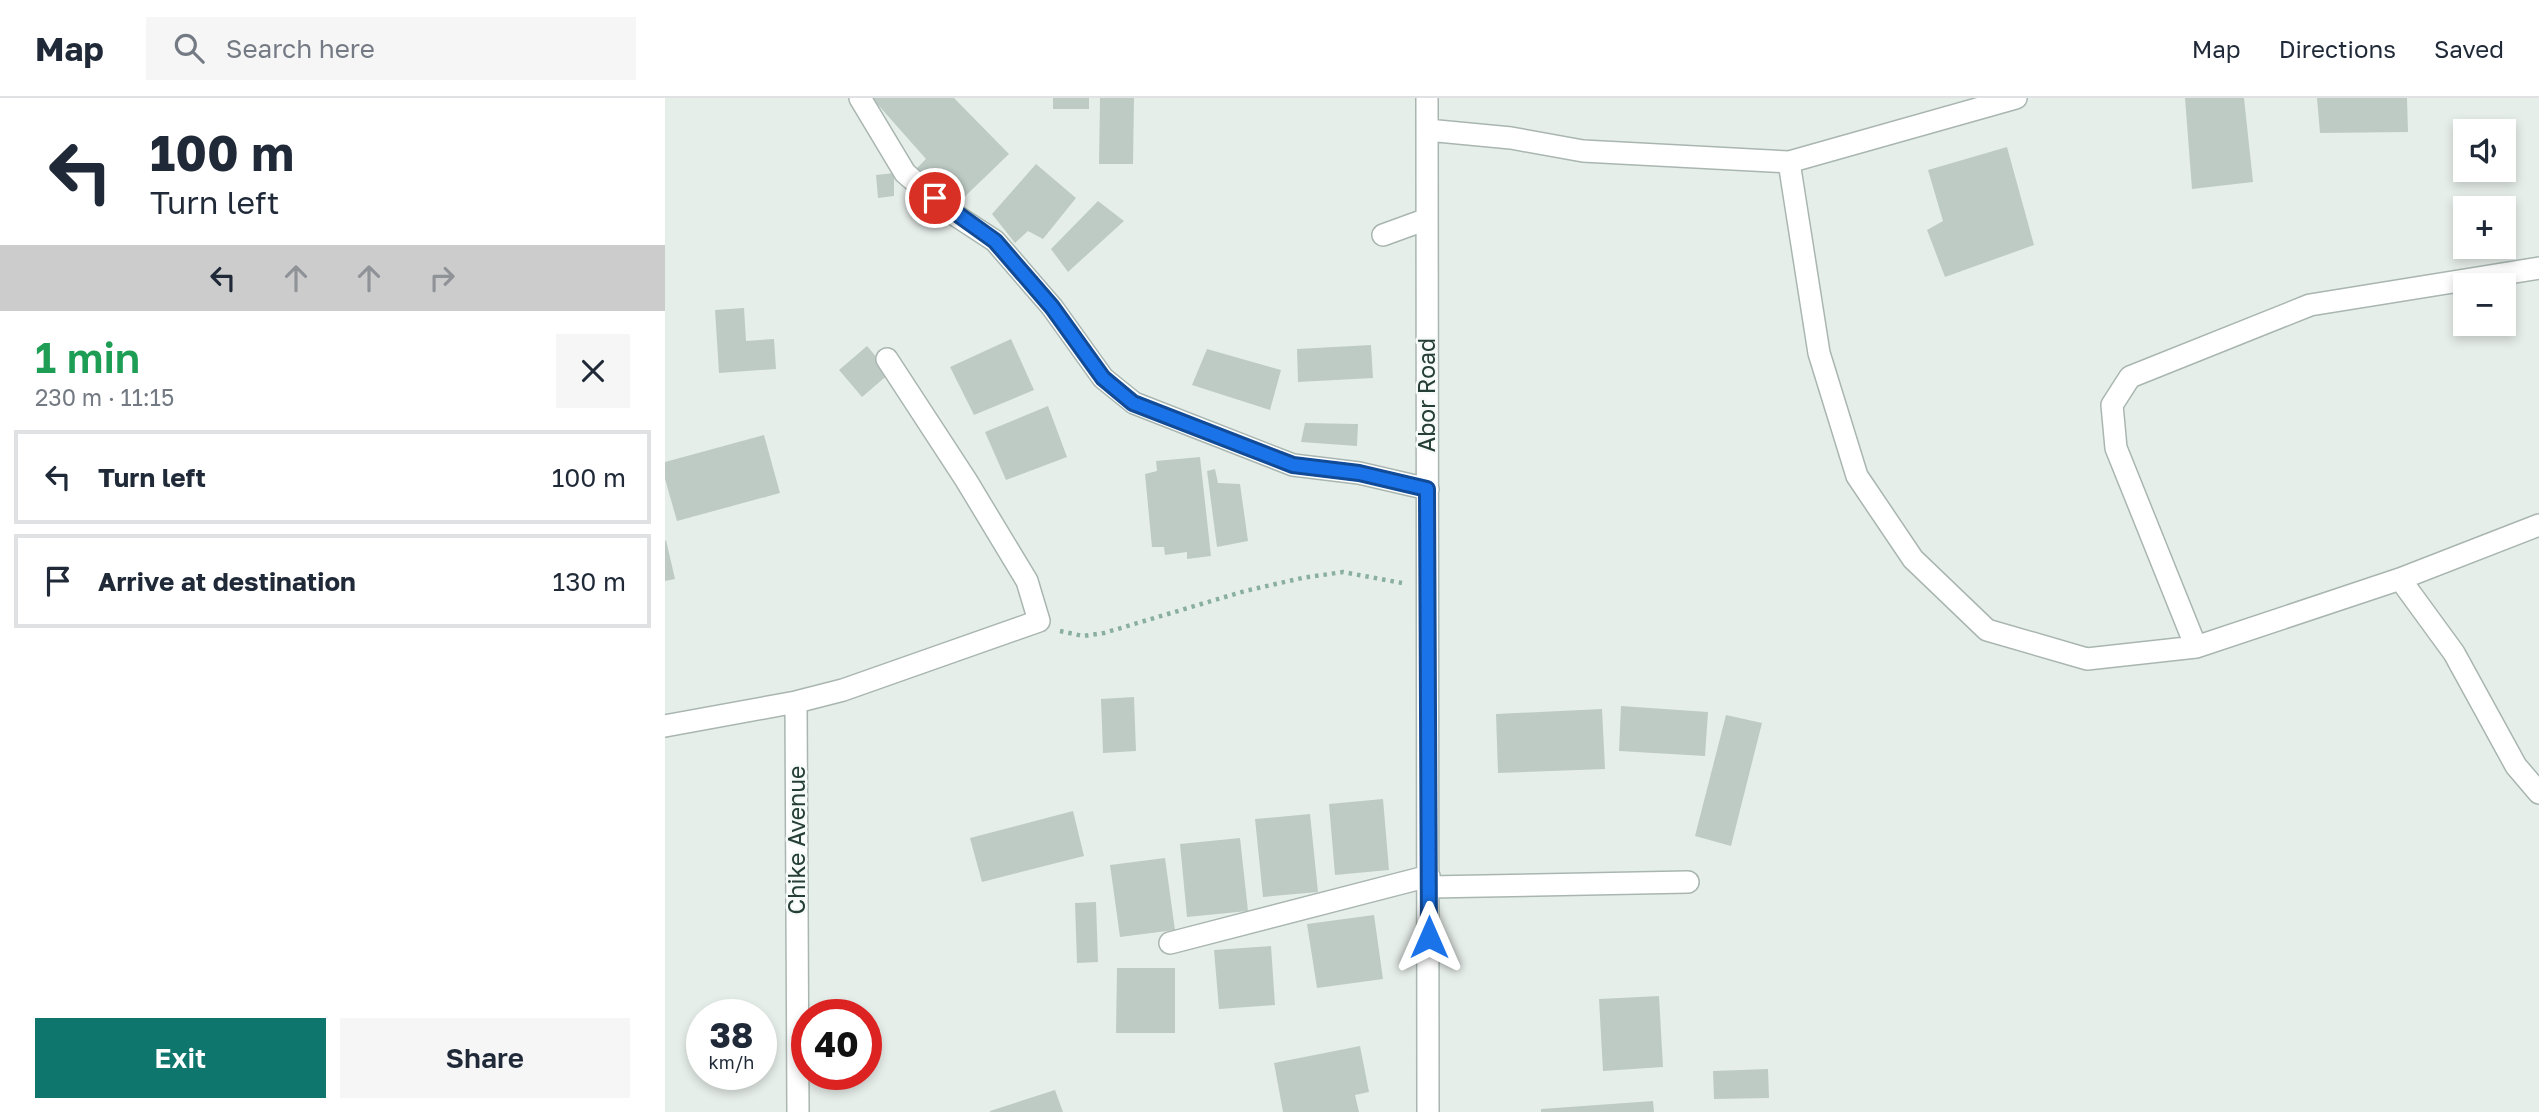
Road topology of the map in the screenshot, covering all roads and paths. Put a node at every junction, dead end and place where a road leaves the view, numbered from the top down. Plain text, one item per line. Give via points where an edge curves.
1 (860, 98) edge
2 (1427, 98) edge
3 (2016, 98) edge
4 (1427, 130) junction
5 (1789, 162) junction
6 (1427, 219) junction
7 (1383, 235) dead end
8 (2539, 268) edge
9 (887, 359) dead end
10 (1427, 489) junction
11 (2539, 526) edge
12 (2400, 579) junction
13 (1427, 587) junction
14 (1039, 621) junction
15 (2196, 647) junction
16 (796, 702) junction
17 (665, 726) edge
18 (2539, 793) edge
19 (1429, 881) junction
20 (1688, 882) dead end
21 (1170, 943) dead end
22 (798, 1112) edge
23 (1428, 1112) edge

1 - 10 street via 905,173 995,241 1052,307 1103,378 1133,403 1293,465 1359,473
2 - 4 street, Abor Road
3 - 5 street
4 - 5 street via 1583,151
4 - 6 street, Abor Road
5 - 15 street via 1819,353 1857,476 1913,559 1987,630 2087,659
6 - 7 street
6 - 10 street, Abor Road
8 - 15 street via 2310,305 2130,377 2112,405 2116,448
9 - 14 street via 1027,581
10 - 13 street, Abor Road
11 - 12 street
12 - 15 street
12 - 18 street via 2454,653 2516,766
13 - 14 path via 1343,572 1245,590 1104,633 1083,636
13 - 19 street, Abor Road
14 - 16 street
16 - 17 street
16 - 22 street, Chike Avenue
19 - 20 street
19 - 21 street
19 - 23 street, Abor Road

